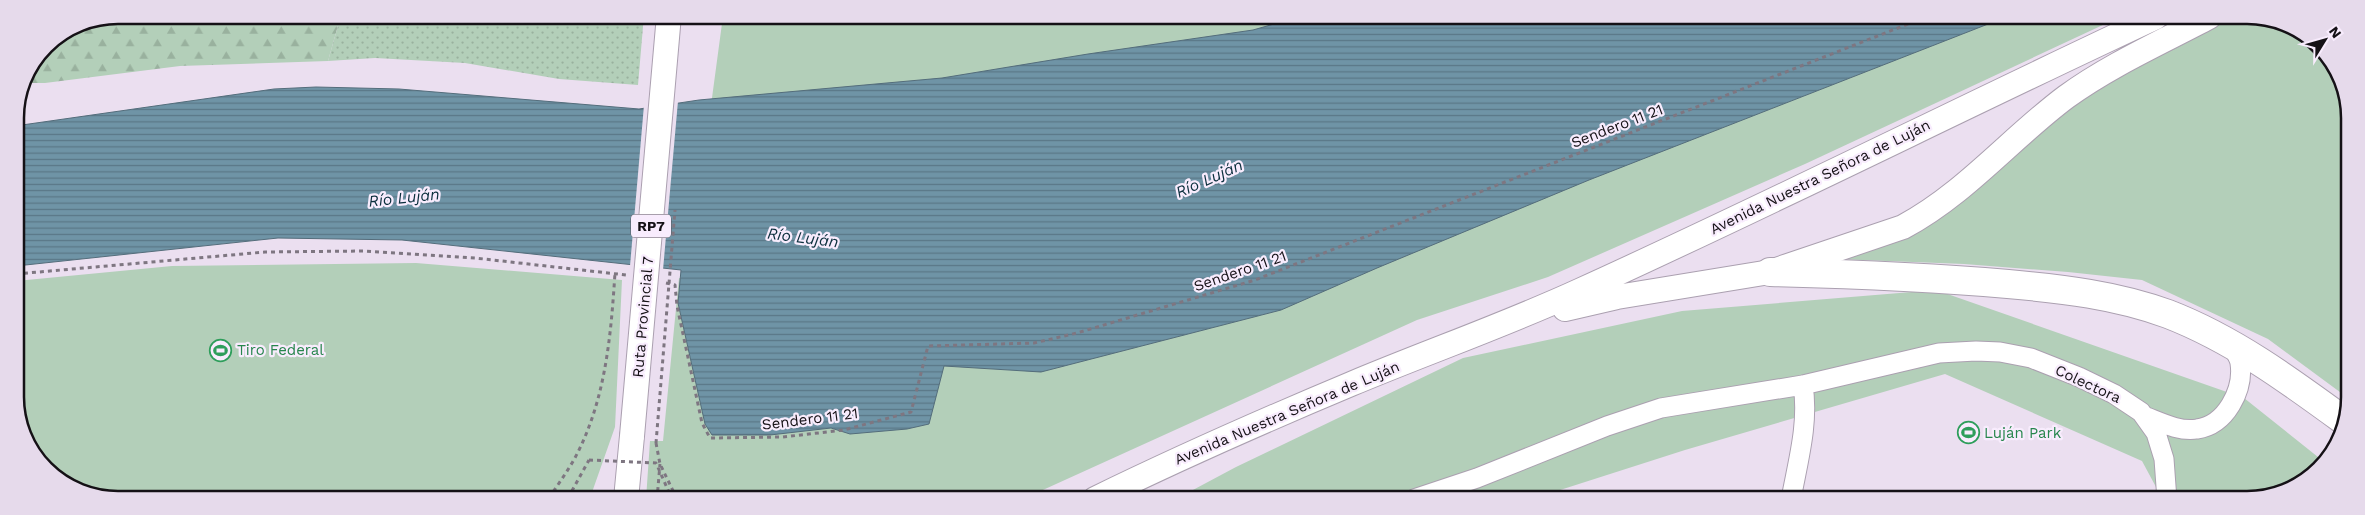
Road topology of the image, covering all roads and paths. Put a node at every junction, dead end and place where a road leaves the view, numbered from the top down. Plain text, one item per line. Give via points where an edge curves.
1 (668, 24) edge
2 (1908, 24) edge
3 (2141, 24) edge
4 (2196, 24) edge
5 (675, 204) dead end
6 (1770, 272) junction
7 (24, 273) edge
8 (615, 273) junction
9 (632, 276) dead end
10 (658, 282) dead end
11 (1481, 332) junction
12 (2232, 346) junction
13 (1803, 385) junction
14 (2144, 416) junction
15 (2339, 417) edge
16 (660, 464) junction
17 (553, 491) edge
18 (572, 491) edge
19 (625, 491) edge
20 (658, 491) edge
21 (669, 491) edge
22 (674, 491) edge
23 (1111, 491) edge
24 (1437, 491) edge
25 (1793, 491) edge
26 (2166, 491) edge

1 - 19 main road, Ruta Provincial 7 / RP7, bridge
2 - 10 path, Sendero 11 21 via 1255,280 1034,343 928,346 911,412 844,430 783,437 710,438 702,423 675,285
3 - 11 main road, Avenida Nuestra Señora de Luján via 1738,218
4 - 6 main road, Avenida Nuestra Señora de Luján via 2067,96 1997,159 1923,216 1874,238
5 - 16 path, bridge via 656,443
6 - 11 main road, Avenida Nuestra Señora de Luján via 1617,297
6 - 12 highway via 1932,277 2080,292 2125,300 2169,315
7 - 8 path via 265,252 344,251 475,258
8 - 9 path
8 - 17 path via 611,338 596,407 577,453
11 - 23 main road, Avenida Nuestra Señora de Luján via 1351,384
12 - 14 street via 2240,362 2238,390 2219,418 2196,430 2176,428
12 - 15 highway via 2289,380
13 - 14 street, Colectora via 1939,353 2000,352 2031,358 2079,377 2114,394
13 - 24 street, Colectora via 1661,408
13 - 25 street via 1805,425
14 - 26 street, Colectora via 2156,433 2164,459
16 - 20 path
16 - 22 path
18 - 21 path, bridge via 588,460 656,463

